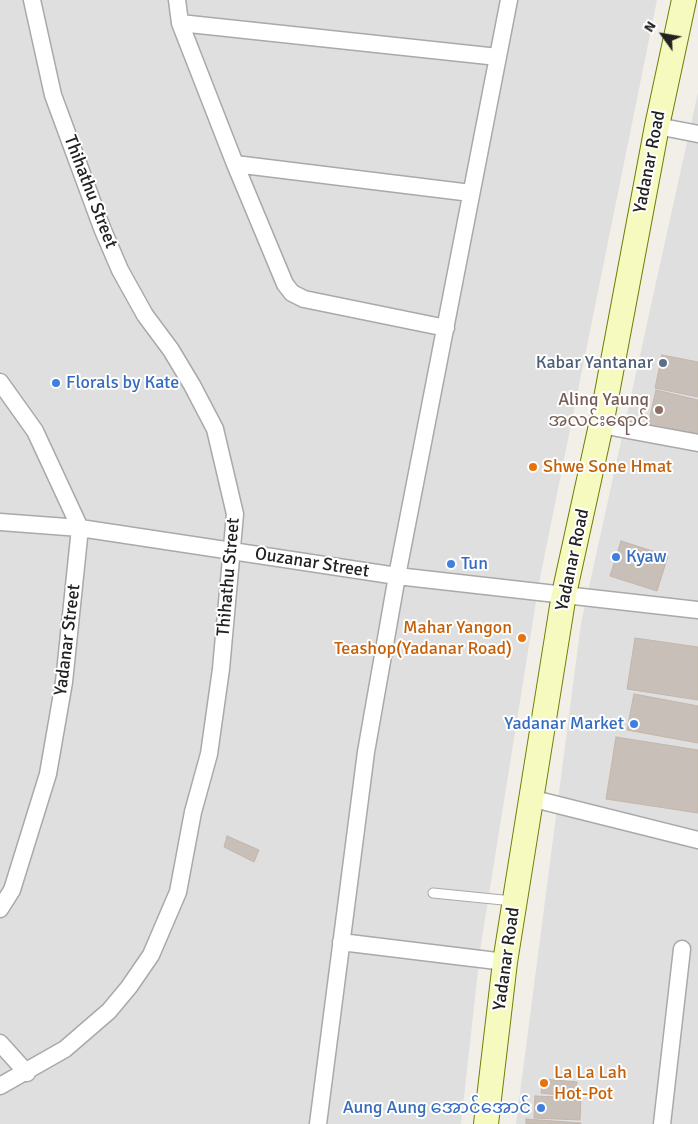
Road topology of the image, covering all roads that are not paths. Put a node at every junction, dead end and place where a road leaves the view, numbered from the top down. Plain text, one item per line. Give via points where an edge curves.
1 (32, 0) edge
2 (177, 0) edge
3 (509, 0) edge
4 (684, 0) edge
5 (180, 23) junction
6 (498, 57) junction
7 (657, 126) junction
8 (698, 134) edge
9 (235, 164) junction
10 (471, 193) junction
11 (446, 328) junction
12 (0, 382) edge
13 (601, 426) junction
14 (698, 443) edge
15 (0, 522) edge
16 (80, 528) junction
17 (232, 551) junction
18 (397, 576) junction
19 (564, 594) junction
20 (698, 610) edge
21 (530, 798) junction
22 (698, 840) edge
23 (433, 893) dead end
24 (516, 902) junction
25 (0, 909) edge
26 (341, 942) junction
27 (682, 949) dead end
28 (505, 962) junction
29 (0, 1042) edge
30 (27, 1072) junction
31 (0, 1086) edge
32 (318, 1124) edge
33 (486, 1124) edge
34 (662, 1124) edge

1 - 17 street, Thihathu Street via 53,95 102,228 144,315 171,350 215,429 236,514
2 - 5 street
3 - 6 street
4 - 7 main road, Yadanar Road
5 - 6 street
5 - 9 street
6 - 10 street
7 - 8 street
7 - 13 main road, Yadanar Road
9 - 10 street
9 - 11 street via 285,284 292,293 304,299
10 - 11 street
11 - 18 street
12 - 16 street via 35,431
13 - 14 street
13 - 19 main road, Yadanar Road
15 - 16 street, Ouzanar Street
16 - 17 street, Ouzanar Street
16 - 25 street, Yadanar Street via 64,682 48,774 12,890
17 - 18 street, Ouzanar Street
17 - 30 street, Thihathu Street via 209,754 193,812 178,892 151,956 129,987 65,1050
18 - 19 street, Ouzanar Street
18 - 26 street via 366,752
19 - 20 street, Ouzanar Street
19 - 21 main road, Yadanar Road
21 - 22 street
21 - 24 main road, Yadanar Road
23 - 24 lane
24 - 28 main road, Yadanar Road
26 - 28 street
26 - 32 street
27 - 34 street
28 - 33 main road, Yadanar Road
29 - 30 street
30 - 31 street, Thihathu Street

